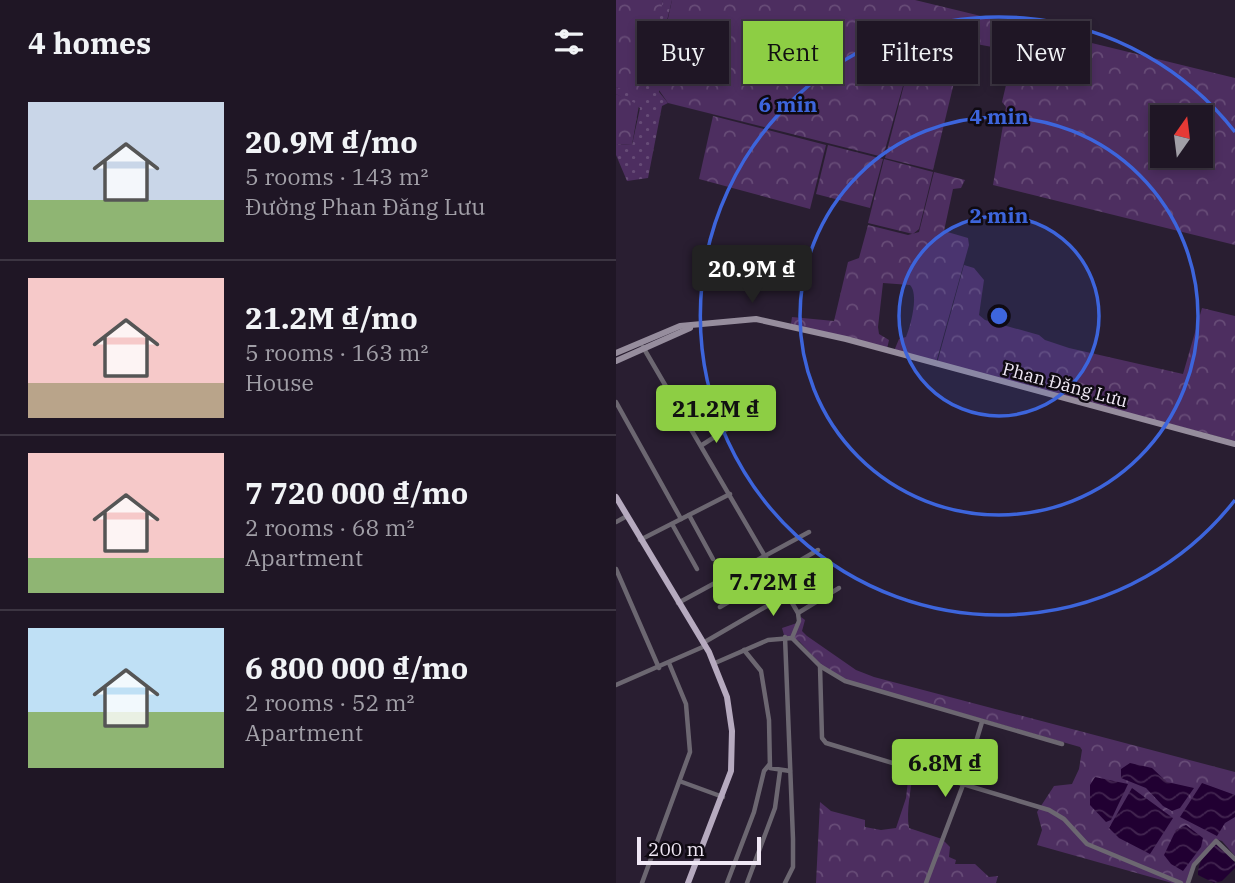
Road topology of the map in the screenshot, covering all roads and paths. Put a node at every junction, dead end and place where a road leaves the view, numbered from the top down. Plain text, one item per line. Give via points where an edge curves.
1 (700, 325) junction
2 (643, 347) junction
3 (616, 353) edge
4 (616, 361) edge
5 (616, 402) edge
6 (741, 420) dead end
7 (1235, 444) edge
8 (702, 445) junction
9 (730, 494) junction
10 (616, 497) edge
11 (689, 515) junction
12 (626, 516) junction
13 (681, 519) junction
14 (616, 522) edge
15 (672, 524) junction
16 (809, 532) dead end
17 (640, 540) junction
18 (818, 550) dead end
19 (764, 556) junction
20 (713, 559) dead end
21 (616, 569) edge
22 (697, 569) dead end
23 (829, 570) dead end
24 (775, 575) junction
25 (838, 588) dead end
26 (787, 595) junction
27 (678, 603) junction
28 (720, 607) dead end
29 (798, 613) junction
30 (785, 637) junction
31 (792, 638) junction
32 (704, 644) junction
33 (744, 650) junction
34 (670, 663) junction
35 (715, 663) junction
36 (820, 666) junction
37 (659, 668) junction
38 (616, 685) edge
39 (982, 722) junction
40 (1062, 744) dead end
41 (769, 765) junction
42 (780, 771) junction
43 (790, 771) junction
44 (681, 782) junction
45 (963, 785) junction
46 (723, 797) junction
47 (1235, 859) edge
48 (642, 883) edge
49 (688, 883) edge
50 (727, 883) edge
51 (747, 883) edge
52 (785, 883) edge
53 (926, 883) edge
54 (1181, 883) edge
55 (1188, 883) edge

1 - 2 street
1 - 3 street via 680,326
1 - 7 street, Phan Đăng Lưu via 756,318
2 - 4 street
2 - 8 street
5 - 13 street
6 - 8 street
8 - 9 street
9 - 11 street
9 - 19 street
10 - 12 main road
11 - 13 street
11 - 20 street
12 - 14 street
12 - 17 main road
13 - 15 street
15 - 17 street
15 - 22 street
16 - 19 street
17 - 27 main road
18 - 24 street
19 - 24 street
19 - 27 street
21 - 37 street
23 - 26 street
24 - 26 street
24 - 28 street
25 - 29 street
26 - 29 street
26 - 32 street
27 - 32 main road
29 - 31 street
30 - 31 street
30 - 33 street
30 - 43 street
31 - 36 street
32 - 34 street
32 - 35 main road
33 - 35 street
33 - 41 street via 761,671 769,720
34 - 37 street
34 - 44 street via 689,726 690,752
35 - 46 main road via 727,697 733,745
36 - 39 street via 845,681
36 - 45 street via 822,738 826,743
37 - 38 street
39 - 40 street
39 - 45 street
41 - 42 street
41 - 50 street
42 - 43 street
42 - 51 street via 775,808
43 - 52 street via 793,867
44 - 46 street
44 - 48 street
45 - 53 street
45 - 54 street via 1057,814 1087,844
46 - 49 main road
47 - 55 street via 1216,841 1194,865

